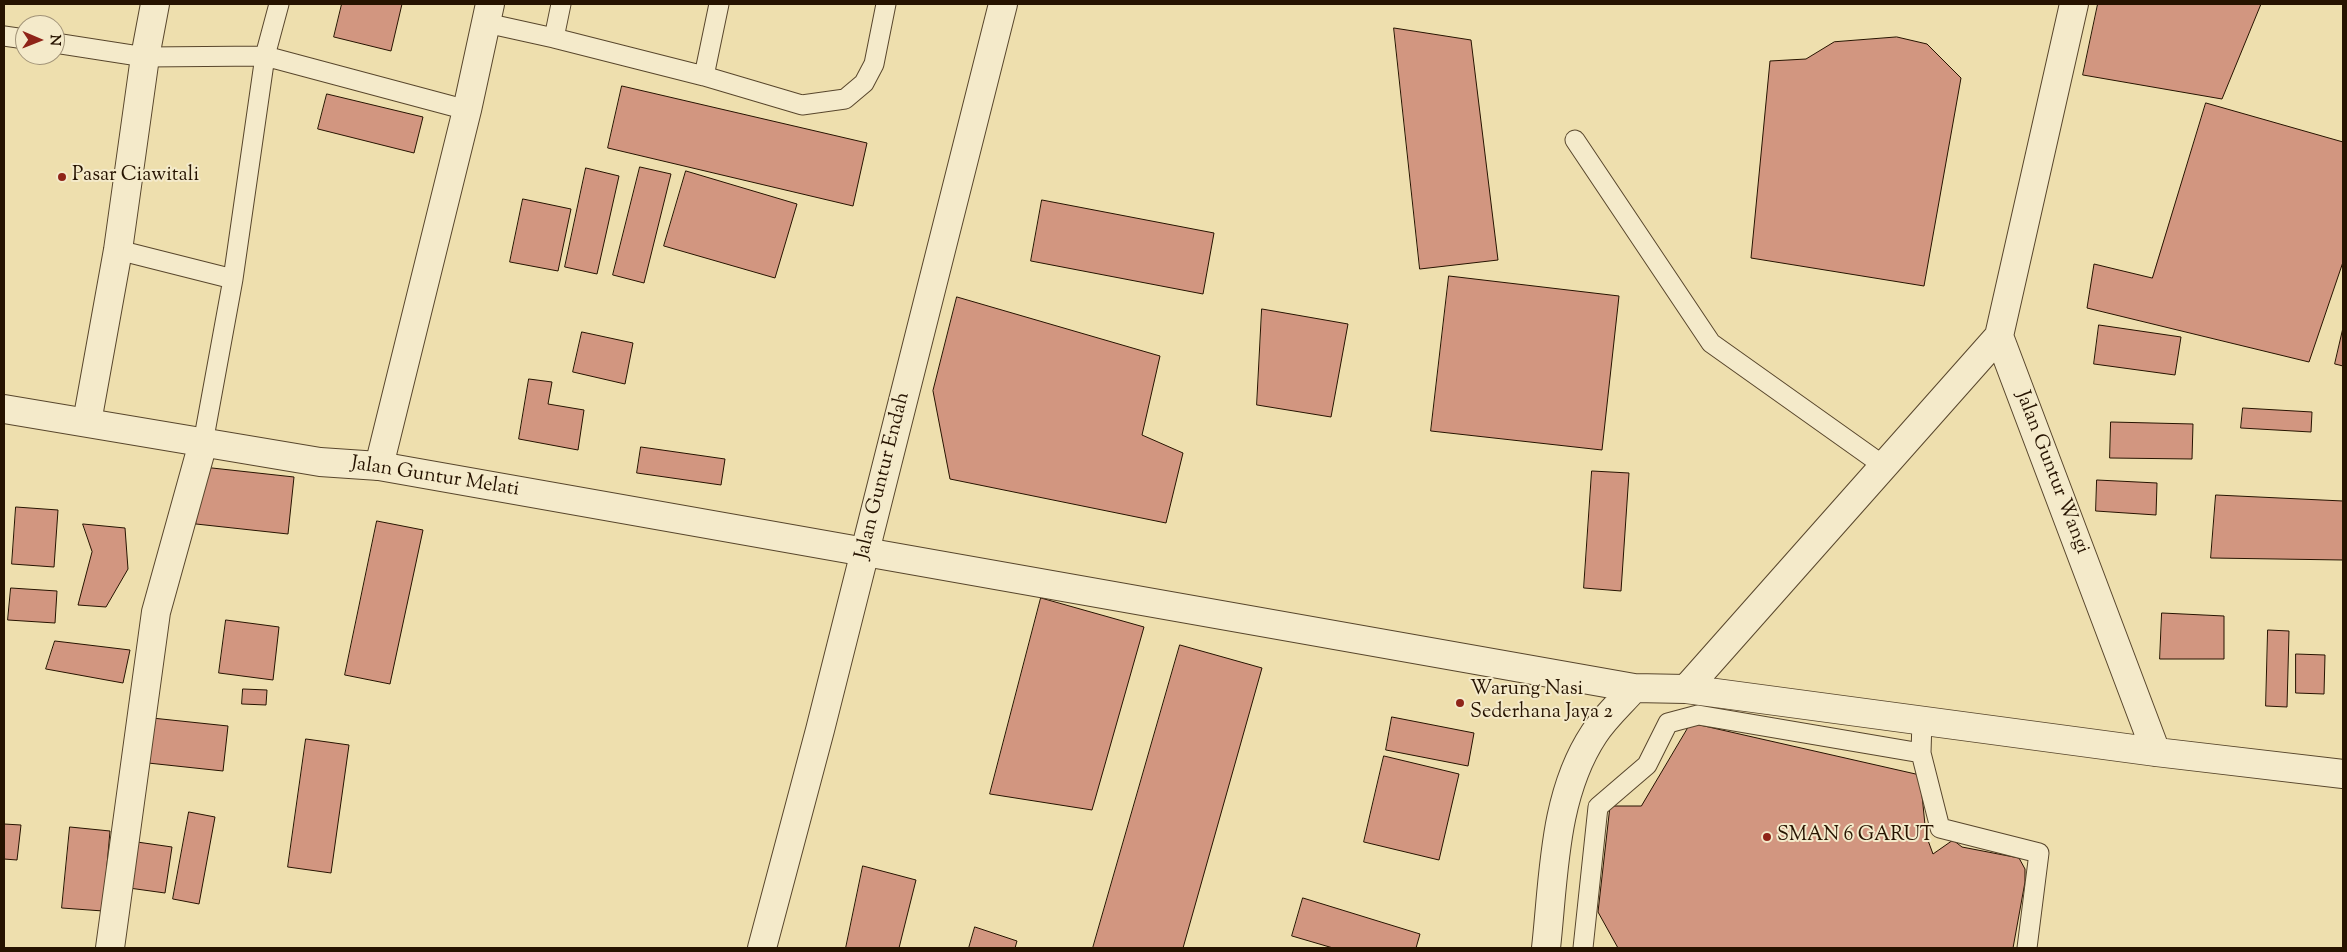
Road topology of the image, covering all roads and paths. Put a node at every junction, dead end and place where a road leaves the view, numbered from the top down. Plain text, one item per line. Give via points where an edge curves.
1 (155, 4) edge
2 (279, 4) edge
3 (561, 4) edge
4 (718, 4) edge
5 (886, 4) edge
6 (1003, 4) edge
7 (2074, 4) edge
8 (488, 13) edge
9 (554, 38) junction
10 (65, 45) edge
11 (265, 56) junction
12 (145, 57) junction
13 (704, 76) junction
14 (466, 110) junction
15 (1575, 140) dead end
16 (118, 250) junction
17 (233, 279) junction
18 (1999, 336) junction
19 (4, 409) edge
20 (87, 422) junction
21 (203, 443) junction
22 (379, 466) junction
23 (1884, 466) junction
24 (865, 551) junction
25 (1634, 688) junction
26 (1686, 689) junction
27 (1922, 720) junction
28 (2156, 752) junction
29 (1921, 753) junction
30 (2342, 772) edge
31 (110, 948) edge
32 (762, 948) edge
33 (1546, 948) edge
34 (1583, 948) edge
35 (2027, 948) edge

1 - 12 street
2 - 11 lane
3 - 9 lane
4 - 13 lane
5 - 13 lane via 874,64 864,84 845,99 802,105
6 - 24 street, Jalan Guntur Endah
7 - 18 street
8 - 9 lane
8 - 14 street
9 - 13 lane
10 - 12 lane
11 - 12 lane
11 - 14 lane
11 - 17 lane
12 - 16 street
14 - 22 street
15 - 23 lane via 1710,343
16 - 17 lane
16 - 20 street
17 - 21 lane
18 - 23 street
18 - 28 street, Jalan Guntur Wangi
19 - 20 street, Jalan Guntur Melati
20 - 21 street, Jalan Guntur Melati
21 - 22 street, Jalan Guntur Melati via 320,462
21 - 31 street via 156,612
22 - 24 street, Jalan Guntur Melati
23 - 26 street
24 - 25 street, Jalan Guntur Melati
24 - 32 street, Jalan Guntur Endah
25 - 26 street, Jalan Guntur Melati
25 - 33 street via 1594,734 1568,788 1557,844
26 - 27 street, Jalan Guntur Melati
27 - 28 street, Jalan Guntur Melati
27 - 29 lane
28 - 30 street
29 - 34 lane via 1698,715 1668,723 1647,765 1598,807
29 - 35 lane via 1940,828 2039,853

